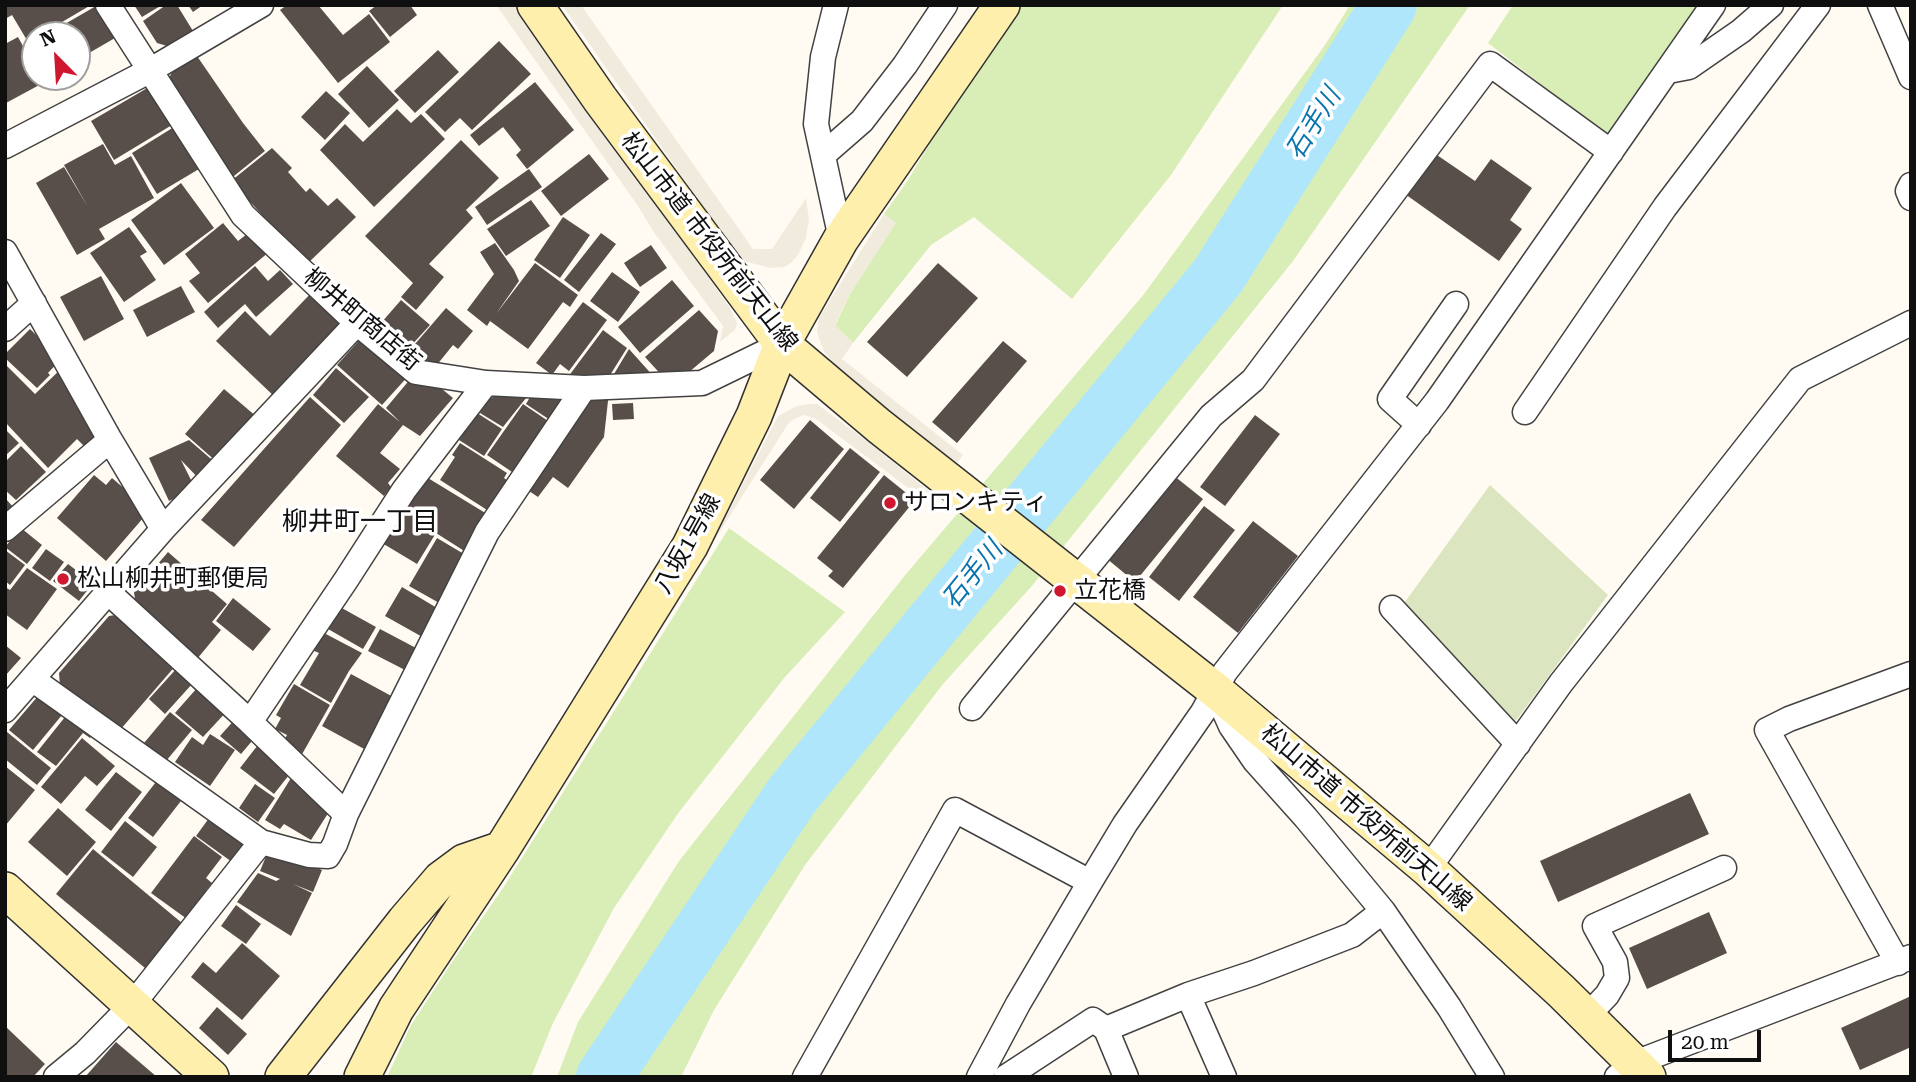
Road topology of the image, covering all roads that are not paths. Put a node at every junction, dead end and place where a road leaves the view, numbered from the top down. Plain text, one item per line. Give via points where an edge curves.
1 (108, 5) edge
2 (261, 5) edge
3 (535, 5) edge
4 (836, 5) edge
5 (944, 5) edge
6 (1002, 5) edge
7 (1713, 5) edge
8 (1771, 5) edge
9 (1818, 5) edge
10 (1880, 5) edge
11 (149, 71) junction
12 (1668, 71) junction
13 (1911, 77) edge
14 (5, 146) edge
15 (1611, 152) junction
16 (823, 155) junction
17 (1911, 185) edge
18 (1911, 198) edge
19 (841, 239) junction
20 (5, 252) edge
21 (34, 303) junction
22 (1457, 304) dead end
23 (357, 323) junction
24 (1911, 323) edge
25 (5, 329) edge
26 (782, 344) junction
27 (486, 383) junction
28 (584, 388) junction
29 (1525, 412) dead end
30 (1419, 425) junction
31 (110, 440) junction
32 (5, 529) edge
33 (163, 529) junction
34 (1073, 577) junction
35 (108, 592) junction
36 (1392, 608) dead end
37 (1911, 674) edge
38 (32, 679) junction
39 (1215, 690) junction
40 (972, 708) dead end
41 (5, 710) edge
42 (250, 722) junction
43 (1518, 744) junction
44 (346, 814) junction
45 (261, 842) junction
46 (502, 849) junction
47 (1724, 868) dead end
48 (1429, 869) junction
49 (1090, 882) junction
50 (5, 890) edge
51 (1383, 911) junction
52 (1905, 960) edge
53 (1188, 995) junction
54 (133, 1004) junction
55 (1587, 1016) junction
56 (1106, 1028) junction
57 (1633, 1072) edge
58 (56, 1077) edge
59 (211, 1077) edge
60 (284, 1077) edge
61 (362, 1077) edge
62 (805, 1077) edge
63 (979, 1077) edge
64 (1006, 1077) edge
65 (1126, 1077) edge
66 (1224, 1077) edge
67 (1492, 1077) edge

1 - 11 street, 柳井町商店街
2 - 11 street
3 - 26 street, 松山市道 市役所前天山線
4 - 16 street via 823,57 816,124
5 - 16 street via 862,121
6 - 19 street, 八坂1号線
7 - 12 street
8 - 12 street via 1689,67
9 - 29 street via 1665,207
10 - 13 street
11 - 14 street
11 - 23 street, 柳井町商店街 via 243,215
12 - 15 street
15 - 30 street
15 - 34 street via 1490,64 1253,380 1211,415
16 - 19 street
17 - 18 street
19 - 26 street, 八坂1号線
20 - 21 street
21 - 25 street
21 - 31 street
22 - 30 street via 1390,399
23 - 27 street, 柳井町商店街 via 416,372
23 - 33 street
24 - 43 street via 1800,379 1561,682
26 - 28 street, 柳井町商店街 via 702,383
26 - 34 street, 松山市道 市役所前天山線
26 - 46 street, 八坂1号線 via 754,416 690,546
27 - 28 street, 柳井町商店街
27 - 42 street via 404,490
28 - 44 street via 486,533
30 - 39 street
31 - 32 street
31 - 33 street
33 - 35 street
34 - 39 street, 松山市道 市役所前天山線
34 - 40 street
35 - 38 street
35 - 42 street
36 - 43 street
37 - 52 street via 1767,730
38 - 41 street
38 - 45 street
39 - 48 street, 松山市道 市役所前天山線
39 - 49 street
39 - 51 street via 1231,726 1255,761
42 - 44 street
43 - 48 street
44 - 45 street via 328,856
45 - 54 street
46 - 60 street via 464,862 441,879
46 - 61 street, 八坂1号線 via 397,1009
47 - 55 street via 1595,926 1615,962 1617,978
48 - 55 street, 松山市道 市役所前天山線
49 - 62 street via 955,810
49 - 63 street
50 - 54 street
51 - 53 street via 1352,935
51 - 67 street
52 - 57 street
53 - 56 street
53 - 66 street
54 - 58 street
54 - 59 street
55 - 57 street, 松山市道 市役所前天山線
56 - 64 street via 1093,1020
56 - 65 street

